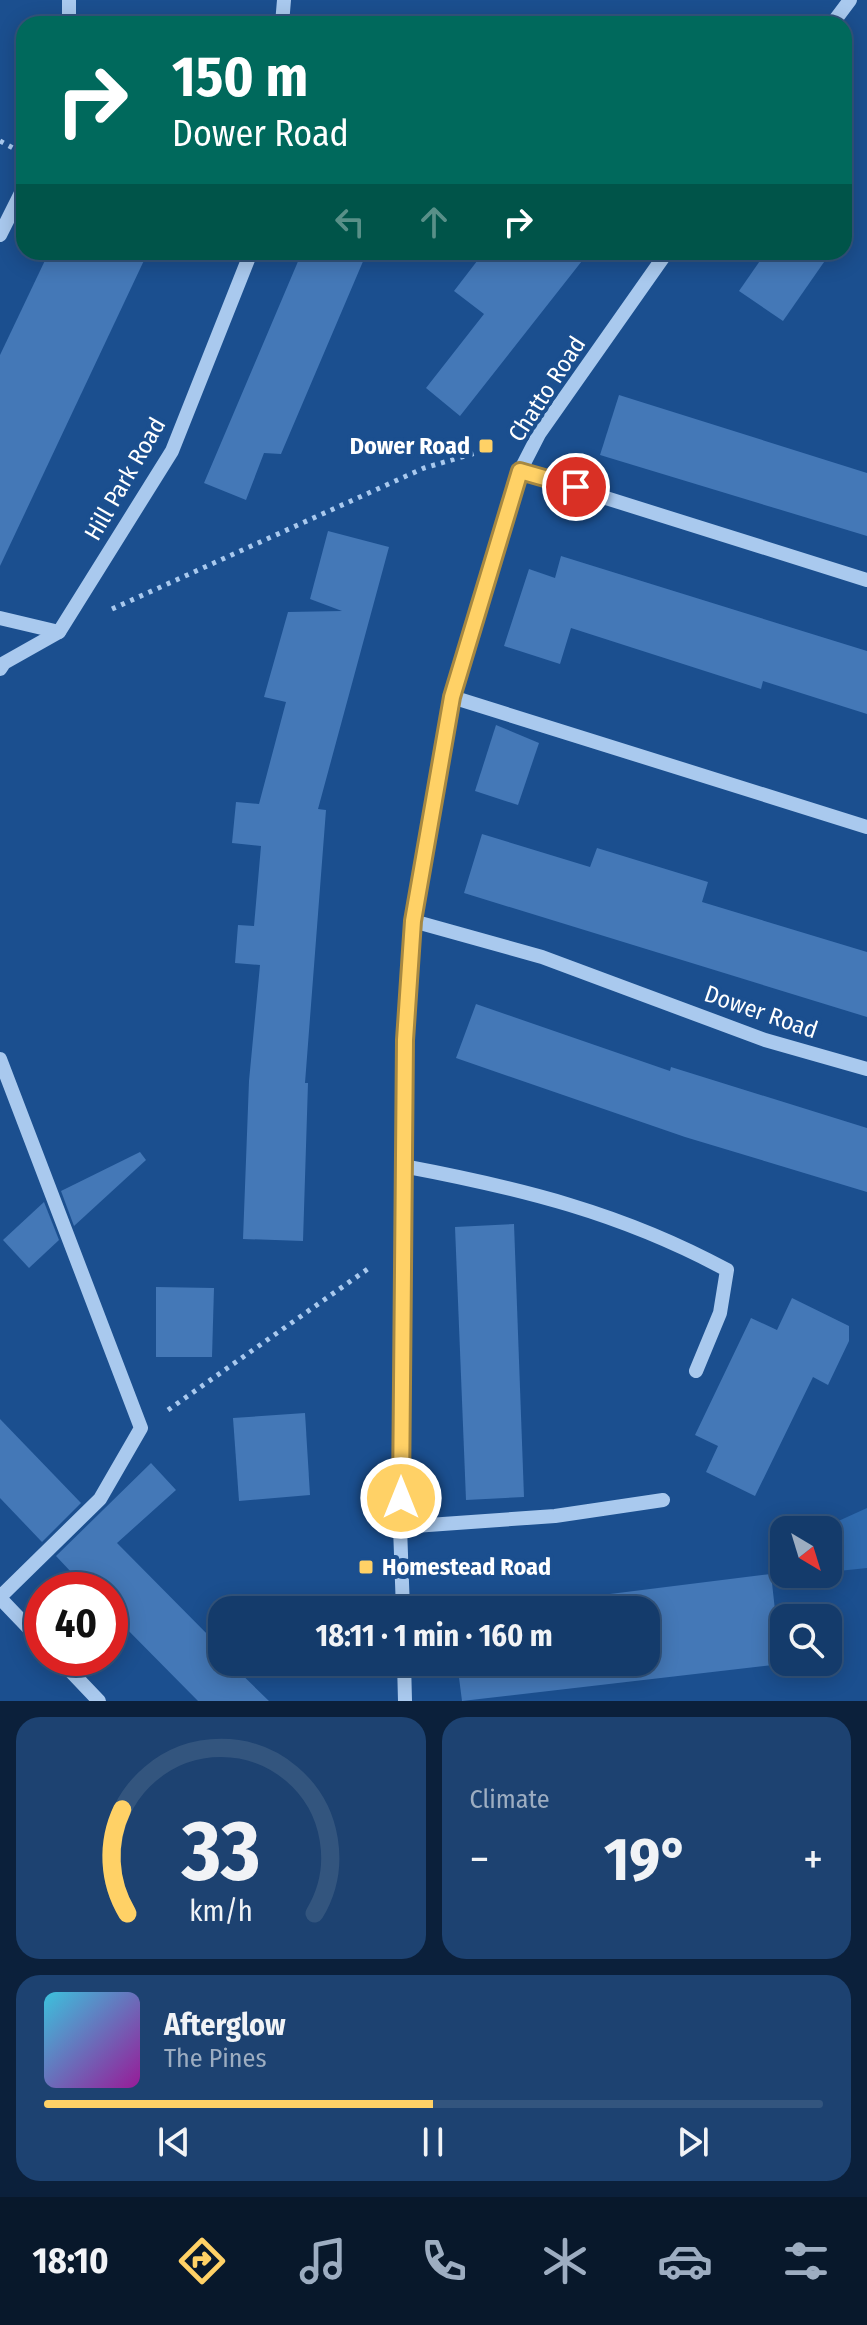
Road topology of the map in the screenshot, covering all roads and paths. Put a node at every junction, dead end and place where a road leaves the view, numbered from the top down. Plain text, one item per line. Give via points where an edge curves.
1 (16, 203) edge
2 (0, 235) edge
3 (248, 260) edge
4 (661, 260) edge
5 (539, 434) junction
6 (520, 471) junction
7 (867, 580) edge
8 (0, 618) edge
9 (59, 632) junction
10 (0, 669) edge
11 (452, 697) junction
12 (867, 827) edge
13 (413, 921) junction
14 (0, 1059) edge
15 (867, 1069) edge
16 (403, 1166) junction
17 (403, 1245) junction
18 (696, 1371) dead end
19 (141, 1428) junction
20 (663, 1500) dead end
21 (400, 1527) junction
22 (402, 1596) edge
23 (0, 1598) edge
24 (24, 1623) edge
25 (75, 1676) edge
26 (404, 1676) edge
27 (99, 1701) edge
28 (405, 1701) edge

1 - 2 street
3 - 9 street, Hill Park Road via 172,451
4 - 5 street, Chatto Road
5 - 6 street, Chatto Road
5 - 9 path via 424,468
6 - 7 street
6 - 11 street, Chatto Road
8 - 9 street
9 - 10 street
11 - 12 street
11 - 13 street, Chatto Road
13 - 15 street, Dower Road via 542,957 765,1040
13 - 16 street, Chatto Road
14 - 19 street
16 - 17 street, Chatto Road
16 - 18 street via 517,1188 667,1237 727,1270 720,1313
17 - 19 path
17 - 21 street, Chatto Road
19 - 23 street via 100,1499
20 - 21 street via 555,1516
21 - 22 street, Chatto Road
23 - 24 street
25 - 27 street
26 - 28 street

